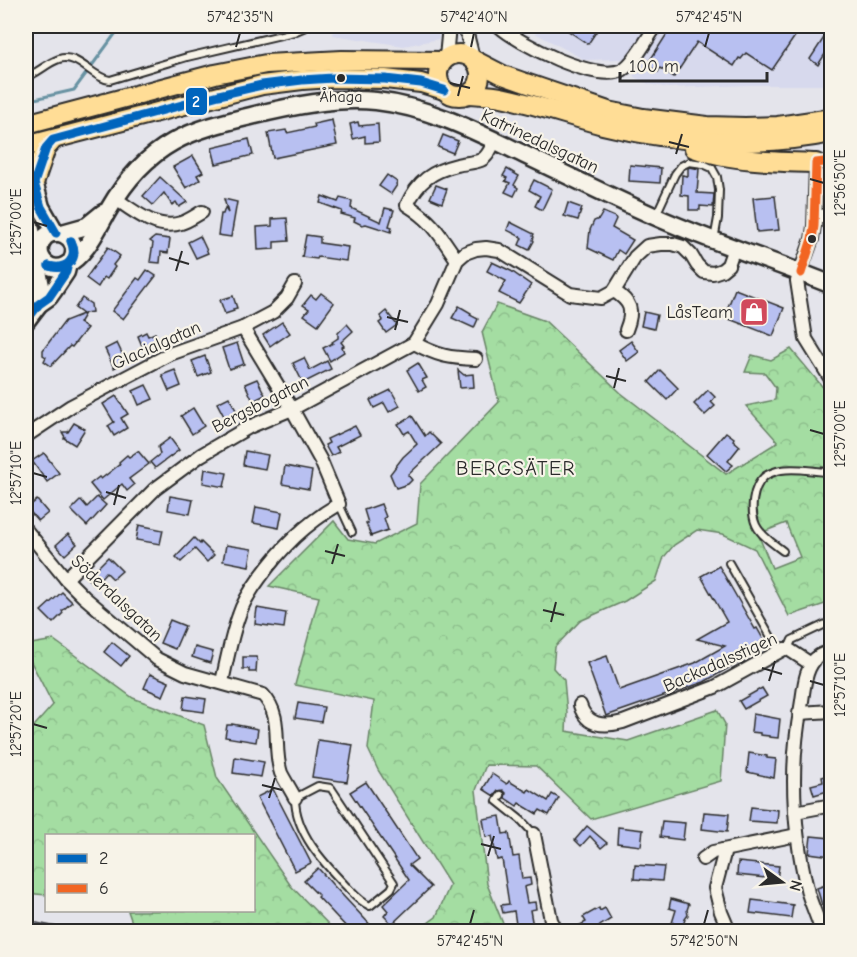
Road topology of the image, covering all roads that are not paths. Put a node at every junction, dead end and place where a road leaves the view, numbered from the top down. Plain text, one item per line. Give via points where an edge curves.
1 (308, 26) edge
2 (450, 26) edge
3 (465, 26) edge
4 (498, 26) edge
5 (656, 26) edge
6 (445, 59) junction
7 (473, 59) junction
8 (26, 77) edge
9 (444, 90) junction
10 (469, 94) junction
11 (66, 114) junction
12 (831, 118) edge
13 (26, 124) edge
14 (831, 133) edge
15 (26, 134) edge
16 (658, 135) junction
17 (53, 140) junction
18 (495, 141) junction
19 (26, 146) edge
20 (26, 158) edge
21 (824, 162) edge
22 (34, 183) junction
23 (112, 204) junction
24 (26, 207) edge
25 (202, 212) dead end
26 (831, 214) edge
27 (656, 216) junction
28 (815, 216) junction
29 (59, 233) junction
30 (714, 240) junction
31 (734, 248) junction
32 (40, 252) junction
33 (457, 260) junction
34 (70, 262) junction
35 (801, 273) junction
36 (295, 284) dead end
37 (831, 285) edge
38 (614, 291) junction
39 (39, 304) junction
40 (26, 321) edge
41 (243, 328) junction
42 (626, 330) dead end
43 (414, 343) junction
44 (476, 359) dead end
45 (831, 381) edge
46 (292, 409) junction
47 (26, 436) edge
48 (831, 472) edge
49 (339, 504) junction
50 (26, 530) edge
51 (352, 532) dead end
52 (783, 551) dead end
53 (729, 563) dead end
54 (66, 579) junction
55 (831, 621) edge
56 (784, 650) junction
57 (831, 651) edge
58 (811, 664) junction
59 (222, 682) junction
60 (580, 705) dead end
61 (831, 711) edge
62 (799, 713) junction
63 (501, 795) dead end
64 (295, 798) junction
65 (831, 805) edge
66 (795, 812) junction
67 (534, 834) joint
68 (797, 835) junction
69 (723, 850) junction
70 (703, 859) dead end
71 (729, 931) edge
72 (557, 932) edge
73 (822, 932) edge

1 - 8 lane via 110,80 71,58 60,59
2 - 6 street
3 - 7 street
4 - 5 street via 543,53 585,69 612,74 632,62
6 - 7 main road via 462,53
6 - 9 main road via 438,69
6 - 11 main road via 266,64
7 - 10 main road via 480,78
7 - 12 main road via 520,81 608,111 643,118 745,127
9 - 10 main road via 456,96
9 - 17 main road via 376,78 261,85
10 - 16 main road via 500,97 603,125
11 - 13 main road
11 - 15 main road
14 - 16 main road via 740,142
16 - 21 main road via 725,156
17 - 19 main road
17 - 22 main road via 46,148
18 - 23 street, Katrinedalsgatan via 442,117 408,107 352,100 311,104 203,129 173,142 148,160
18 - 27 street, Katrinedalsgatan
18 - 33 street via 481,160 430,175 413,191 407,205 430,222
20 - 22 street
21 - 28 street
22 - 29 street via 41,207
23 - 25 street via 169,225 180,224
23 - 29 street, Katrinedalsgatan via 87,225
23 - 34 street, Katrinedalsgatan via 92,239
24 - 32 street
26 - 28 street
27 - 30 street, Katrinedalsgatan
27 - 30 lane via 681,166 689,162 703,164 712,168 719,190
28 - 35 street
29 - 32 street via 45,237
29 - 34 street via 73,243
30 - 31 street, Katrinedalsgatan
31 - 35 street, Katrinedalsgatan
31 - 38 street via 728,265 713,273 704,272 683,248 662,243 647,246 635,257
32 - 34 street via 51,267
32 - 39 street
33 - 38 street via 476,249 499,250 570,294 601,298
33 - 43 street, Bergsbogatan via 438,304
34 - 39 street, Katrinedalsgatan via 49,297
35 - 37 street, Katrinedalsgatan
35 - 45 street via 797,281 806,339
36 - 41 street, Glacialgatan via 273,312
38 - 42 street via 629,303
39 - 40 street, Katrinedalsgatan
41 - 46 street
41 - 47 street, Glacialgatan via 170,354 71,406
43 - 44 street via 450,358
43 - 46 street, Bergsbogatan
46 - 49 street via 321,460
46 - 54 street, Bergsbogatan via 249,427 201,455 155,489
48 - 52 lane via 780,470 765,476 758,487 753,497 756,524
49 - 51 lane
49 - 59 street via 304,528 274,557 253,588 239,613
50 - 54 street, Söderdalsgatan
53 - 56 lane
54 - 59 street, Söderdalsgatan via 157,659 185,673
55 - 56 lane via 792,640
56 - 58 street, Backadalsstigen
56 - 60 street, Backadalsstigen via 715,687 611,725 589,720
57 - 58 street
58 - 62 street
59 - 64 street, Söderdalsgatan via 263,695 271,703 281,772
61 - 62 street
62 - 66 street via 793,770
63 - 67 lane via 497,801
64 - 64 lane via 295,811 313,848 356,897 370,906 391,888 394,883 331,788 318,786
65 - 66 street
66 - 68 street
67 - 72 street via 551,920
68 - 69 street
68 - 73 street via 809,895
69 - 70 street
69 - 71 street via 715,888

